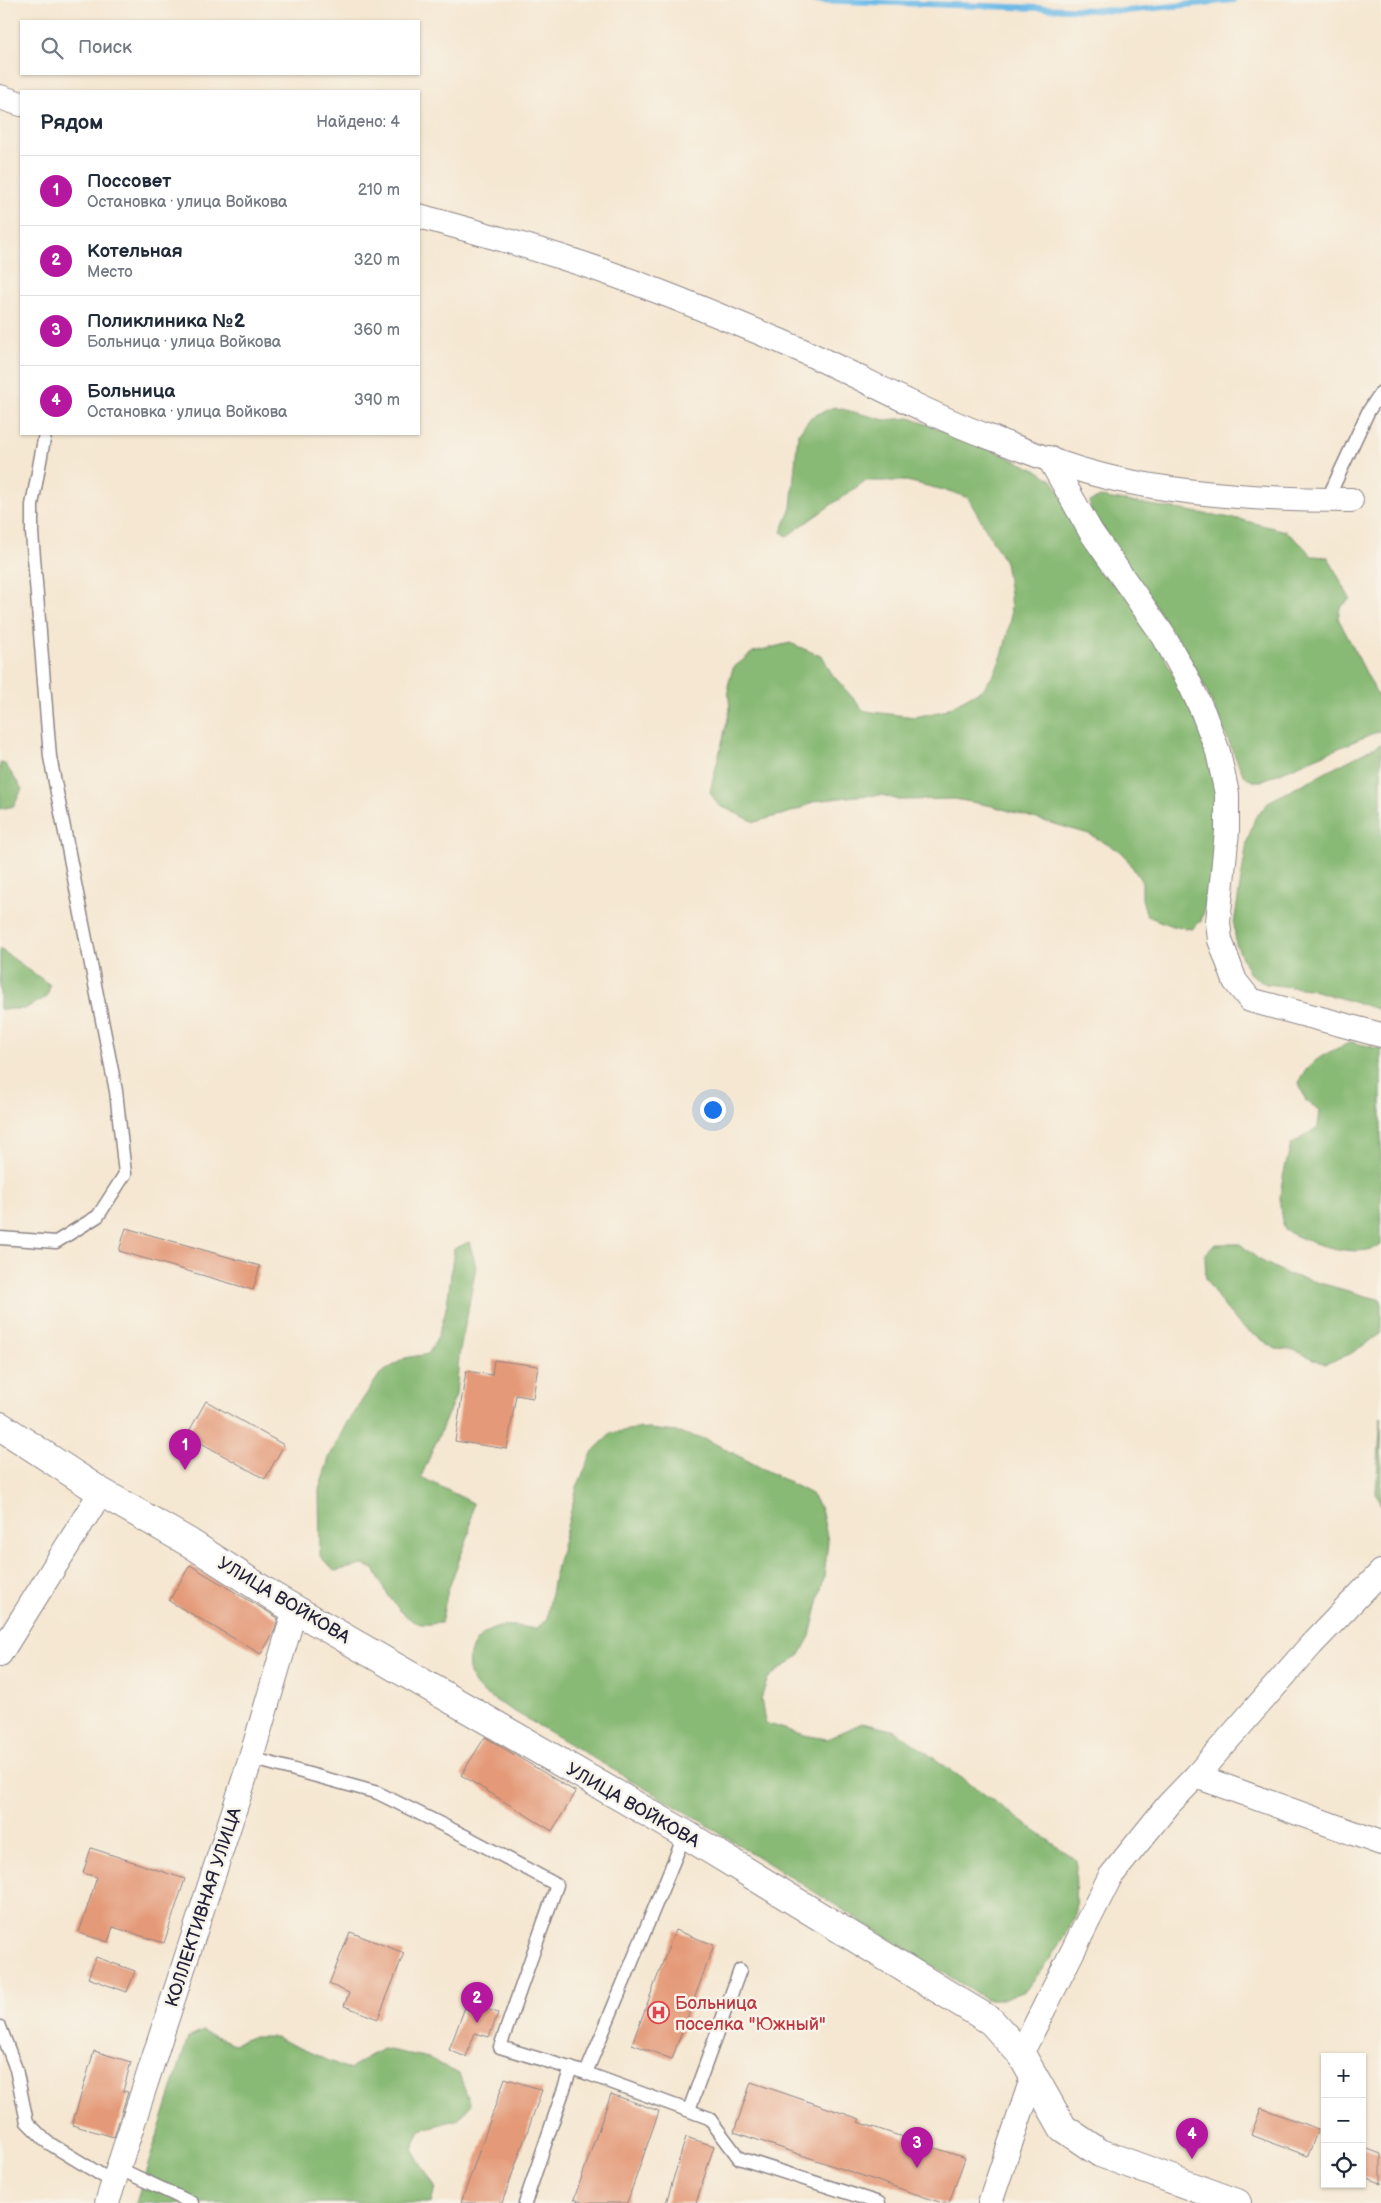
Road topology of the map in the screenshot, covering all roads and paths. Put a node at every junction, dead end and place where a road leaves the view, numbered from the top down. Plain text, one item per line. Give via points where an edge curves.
1 (0, 98) edge
2 (20, 104) edge
3 (420, 216) edge
4 (1381, 392) edge
5 (45, 435) edge
6 (1049, 458) junction
7 (1327, 500) junction
8 (1351, 500) dead end
9 (1381, 1035) edge
10 (0, 1238) edge
11 (0, 1426) edge
12 (101, 1492) junction
13 (1381, 1572) edge
14 (295, 1609) junction
15 (0, 1654) edge
16 (251, 1758) junction
17 (1196, 1776) junction
18 (685, 1834) junction
19 (1381, 1843) edge
20 (740, 1970) dead end
21 (0, 2027) edge
22 (1027, 2065) junction
23 (571, 2068) junction
24 (586, 2073) junction
25 (689, 2110) junction
26 (113, 2184) edge
27 (192, 2203) edge
28 (525, 2203) edge
29 (879, 2203) edge
30 (990, 2203) edge
31 (1237, 2203) edge

1 - 2 street
3 - 6 street via 562,258 664,293 790,345 988,437
4 - 7 lane via 1368,412
5 - 10 lane via 32,505 32,533 50,757 116,1092 125,1174 98,1216 56,1242
6 - 7 street via 1118,480 1166,489
6 - 9 street via 1091,532 1163,636 1187,678 1218,752 1227,794 1218,922 1220,940 1235,981 1250,1000
7 - 8 street
11 - 12 street, УЛИЦА ВОЙКОВА
12 - 14 street, УЛИЦА ВОЙКОВА via 190,1542
12 - 15 street
13 - 17 street via 1311,1644
14 - 16 street, КОЛЛЕКТИВНАЯ УЛИЦА
14 - 18 street, УЛИЦА ВОЙКОВА
16 - 23 lane via 378,1793 557,1885 500,2047
16 - 26 street, КОЛЛЕКТИВНАЯ УЛИЦА
17 - 19 street
17 - 22 street via 1110,1877
18 - 22 street, УЛИЦА ВОЙКОВА via 991,2022
18 - 24 lane
20 - 25 lane
21 - 26 lane via 16,2069 28,2122 47,2142
22 - 30 street
22 - 31 street, УЛИЦА ВОЙКОВА via 1063,2128 1100,2153
23 - 24 lane
23 - 28 lane
24 - 25 lane
25 - 29 lane via 709,2118 739,2158
26 - 27 lane

